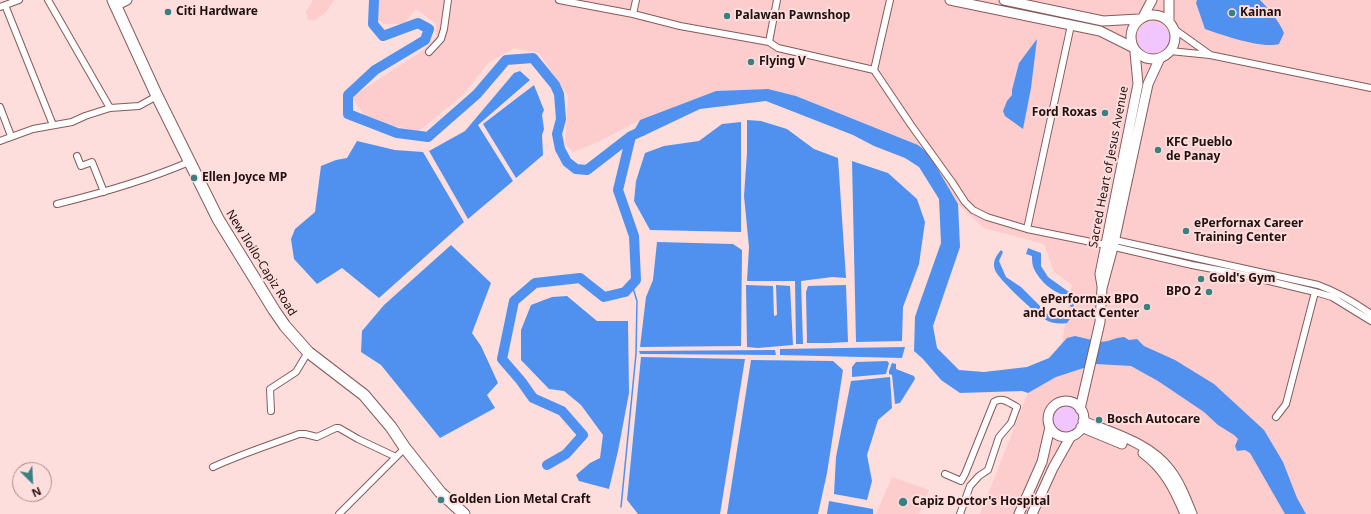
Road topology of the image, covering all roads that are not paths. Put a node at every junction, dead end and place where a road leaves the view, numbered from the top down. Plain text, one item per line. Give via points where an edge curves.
1 (19, 0) edge
2 (48, 0) edge
3 (127, 0) edge
4 (448, 0) edge
5 (559, 0) edge
6 (636, 0) edge
7 (777, 0) edge
8 (890, 0) edge
9 (950, 0) edge
10 (1004, 0) edge
11 (1152, 0) edge
12 (1169, 0) edge
13 (114, 3) edge
14 (2, 6) edge
15 (634, 14) junction
16 (1141, 18) junction
17 (1071, 25) junction
18 (1171, 25) junction
19 (769, 42) junction
20 (1134, 49) junction
21 (1170, 51) junction
22 (428, 52) dead end
23 (1210, 55) junction
24 (1160, 58) junction
25 (874, 70) junction
26 (1371, 88) edge
27 (158, 96) junction
28 (0, 108) edge
29 (110, 108) junction
30 (53, 125) junction
31 (11, 136) junction
32 (0, 141) edge
33 (77, 156) dead end
34 (190, 162) junction
35 (104, 192) junction
36 (57, 204) dead end
37 (1027, 229) junction
38 (1111, 244) junction
39 (1193, 258) junction
40 (1192, 265) junction
41 (1222, 267) junction
42 (1245, 268) junction
43 (1244, 275) junction
44 (1315, 292) junction
45 (1349, 303) junction
46 (1371, 314) edge
47 (1371, 321) edge
48 (308, 352) junction
49 (1080, 409) junction
50 (271, 411) dead end
51 (1276, 417) dead end
52 (1082, 424) junction
53 (1050, 427) junction
54 (1071, 436) junction
55 (405, 448) junction
56 (396, 457) junction
57 (213, 467) dead end
58 (945, 474) dead end
59 (961, 481) junction
60 (970, 486) junction
61 (339, 514) edge
62 (464, 514) edge
63 (960, 514) edge
64 (1019, 514) edge
65 (1032, 514) edge
66 (1185, 514) edge
67 (1192, 514) edge

1 - 14 street
2 - 29 street
3 - 13 main road
4 - 22 street via 444,30 440,39
5 - 15 street
6 - 15 street
7 - 19 street
8 - 25 street
9 - 17 main road
10 - 16 main road via 1103,21
11 - 16 main road
12 - 18 main road
13 - 27 highway, New Iloilo-Capiz Road
14 - 30 street
15 - 19 street via 680,26
16 - 18 main road via 1156,15 1163,17
16 - 20 main road via 1131,32 1130,40
17 - 20 main road via 1100,31
17 - 37 street
18 - 21 main road via 1175,41
18 - 23 street
19 - 25 street via 778,48
20 - 24 main road via 1147,59
20 - 38 main road, Sacred Heart of Jesus Avenue via 1138,84
21 - 23 street
21 - 24 main road
23 - 26 street
24 - 38 main road, Sacred Heart of Jesus Avenue via 1148,84
25 - 37 street via 965,202 973,210 987,217
27 - 29 street via 139,106
27 - 34 highway, New Iloilo-Capiz Road
28 - 31 street
29 - 30 street via 72,122
30 - 31 street
31 - 32 street
33 - 35 street via 81,166 92,162
34 - 35 street
34 - 48 highway, New Iloilo-Capiz Road via 218,219 264,296 285,326
35 - 36 street
37 - 38 street
38 - 39 street
38 - 40 street
38 - 49 main road, Sacred Heart of Jesus Avenue via 1100,274 1100,322
39 - 40 street
39 - 41 street
40 - 41 street
41 - 42 street
41 - 43 street
42 - 43 street
42 - 45 street via 1318,285 1335,292
43 - 44 street
44 - 45 street
44 - 51 street via 1286,404
45 - 46 street
45 - 47 street
48 - 50 street via 296,372 270,388
48 - 55 highway, New Iloilo-Capiz Road via 364,395
49 - 52 main road via 1083,416
49 - 53 main road via 1071,402 1057,404 1049,412
52 - 54 main road
52 - 66 main road via 1151,459 1171,483
52 - 67 main road via 1138,444 1158,458 1176,478
53 - 54 main road via 1059,435
53 - 64 main road via 1042,462
54 - 65 main road
55 - 56 street
55 - 62 highway, New Iloilo-Capiz Road via 440,492
56 - 57 street via 336,428 317,437 298,434
56 - 61 street
58 - 59 street
59 - 60 street
59 - 60 street via 994,402 1002,399 1017,407 1011,423 999,437 988,470
60 - 63 street

